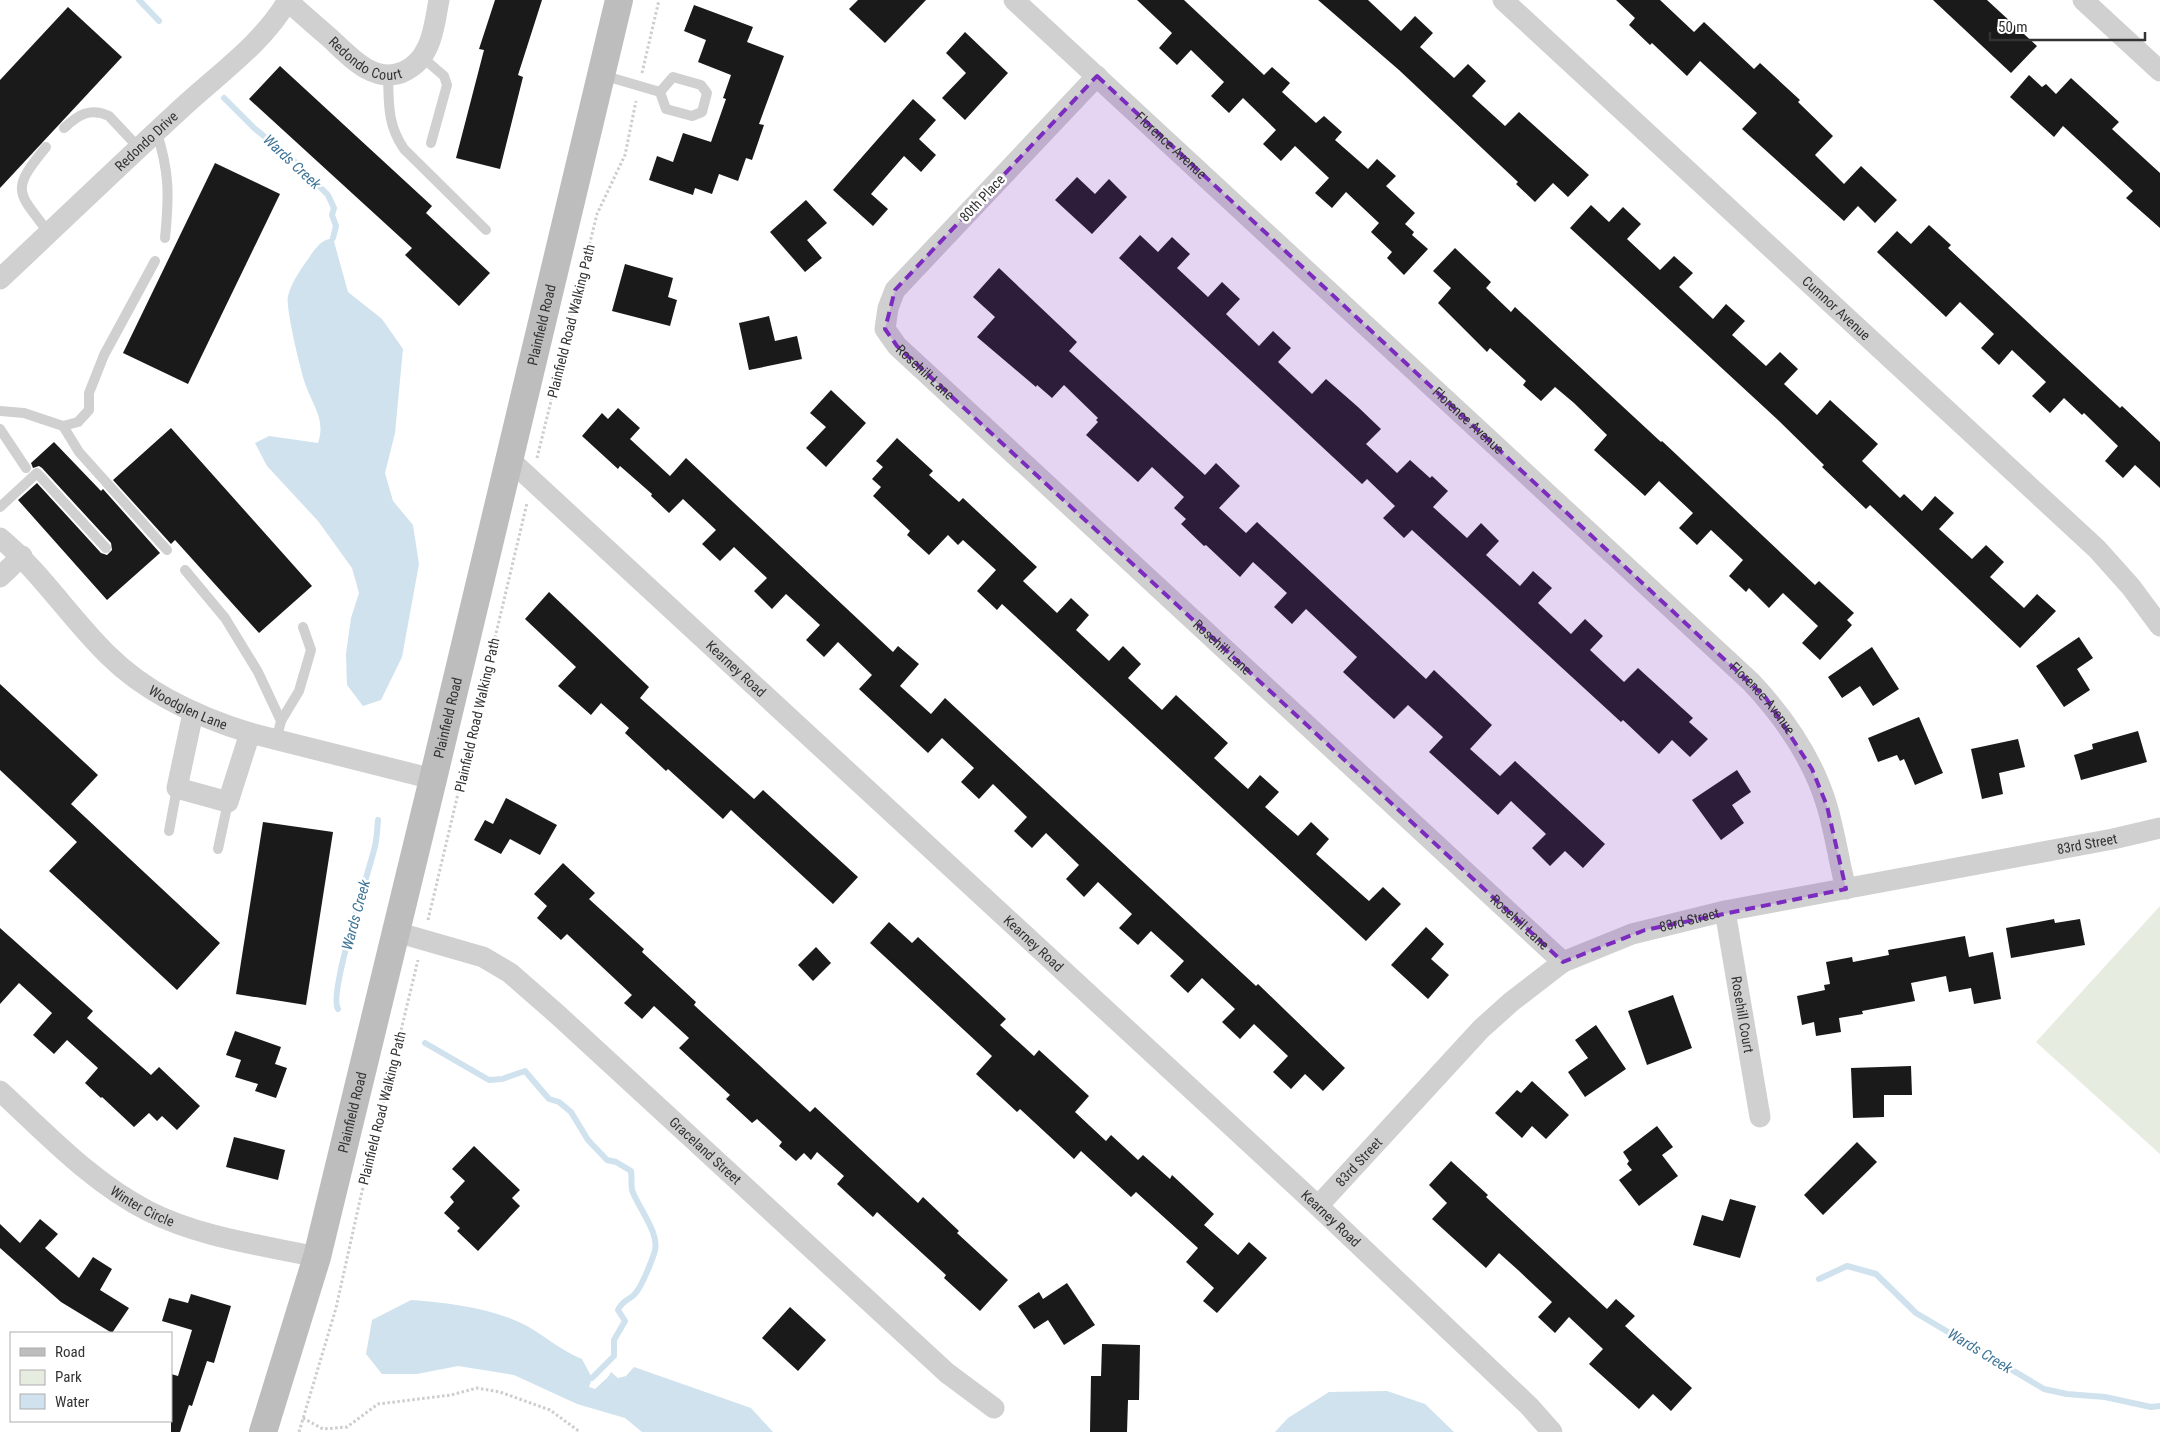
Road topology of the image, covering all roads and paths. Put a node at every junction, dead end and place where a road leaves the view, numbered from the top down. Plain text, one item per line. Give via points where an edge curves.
1 (288, 0) edge
2 (439, 0) edge
3 (619, 0) edge
4 (659, 0) edge
5 (1014, 0) edge
6 (1503, 0) edge
7 (2083, 0) edge
8 (422, 58) junction
9 (2160, 71) edge
10 (388, 75) junction
11 (601, 75) junction
12 (1096, 76) junction
13 (639, 85) junction
14 (660, 92) junction
15 (64, 128) dead end
16 (156, 132) junction
17 (431, 143) dead end
18 (46, 147) dead end
19 (139, 148) junction
20 (486, 230) dead end
21 (49, 233) junction
22 (164, 238) dead end
23 (156, 261) dead end
24 (0, 280) edge
25 (885, 329) joint
26 (0, 411) edge
27 (63, 426) junction
28 (0, 429) edge
29 (509, 459) junction
30 (26, 468) dead end
31 (532, 480) junction
32 (0, 507) edge
33 (0, 538) edge
34 (106, 548) dead end
35 (166, 550) dead end
36 (22, 556) junction
37 (185, 570) dead end
38 (0, 577) edge
39 (2160, 626) edge
40 (303, 627) dead end
41 (193, 713) junction
42 (279, 731) junction
43 (250, 734) junction
44 (433, 779) junction
45 (177, 788) junction
46 (228, 802) junction
47 (2160, 828) edge
48 (169, 831) dead end
49 (218, 849) dead end
50 (1846, 889) junction
51 (1725, 911) junction
52 (396, 932) junction
53 (423, 940) junction
54 (1563, 962) junction
55 (0, 1091) edge
56 (1760, 1117) dead end
57 (1318, 1206) junction
58 (317, 1257) junction
59 (994, 1408) dead end
60 (304, 1418) junction
61 (263, 1432) edge
62 (299, 1432) edge
63 (580, 1432) edge
64 (1552, 1432) edge

1 - 10 street, Redondo Court via 365,68
1 - 16 street, Redondo Drive via 258,40
2 - 8 street, Redondo Court via 428,47
3 - 11 main road, Plainfield Road
4 - 13 path, Plainfield Road Walking Path
5 - 12 street, Florence Avenue
6 - 39 street, Cumnor Avenue via 2097,549
7 - 9 street
8 - 10 street, Redondo Court via 406,70
8 - 17 lane via 444,76 446,85
10 - 20 lane via 389,114 395,136 404,149
11 - 13 lane
11 - 29 main road, Plainfield Road
12 - 25 street, 80th Place via 895,290
12 - 50 street, Florence Avenue via 1761,692 1781,717 1812,769 1827,806
13 - 14 lane
13 - 31 path, Plainfield Road Walking Path via 625,155 597,214
14 - 14 lane via 673,78 701,86 706,93 702,112 692,116 666,109
15 - 19 lane via 84,112 103,113
16 - 19 street, Redondo Drive
16 - 22 lane via 164,155 169,196
18 - 21 lane via 25,175 21,189
19 - 21 street, Redondo Drive
21 - 24 street, Redondo Drive
23 - 27 lane via 104,355 89,393 89,410 78,422
25 - 54 street, Rosehill Lane via 908,357
26 - 27 lane via 24,413
27 - 35 lane via 79,452
28 - 30 lane
29 - 31 street, Kearney Road
29 - 44 main road, Plainfield Road
31 - 53 path, Plainfield Road Walking Path
31 - 57 street, Kearney Road
32 - 34 lane via 37,473
33 - 36 street, Woodglen Lane
36 - 38 street
36 - 41 street, Woodglen Lane via 108,656 138,682
37 - 42 lane via 225,618 258,672
40 - 42 lane via 311,650 299,691
41 - 43 street, Woodglen Lane
41 - 45 street
42 - 43 street, Woodglen Lane
42 - 44 street, Woodglen Lane
43 - 46 street
44 - 52 main road, Plainfield Road
45 - 46 street
45 - 48 lane
46 - 49 lane
47 - 50 street, 83rd Street
50 - 51 street, 83rd Street
51 - 54 street, 83rd Street via 1632,934
51 - 56 street, Rosehill Court
52 - 53 street, Graceland Street
52 - 58 main road, Plainfield Road
53 - 59 street, Graceland Street via 483,957 510,973 947,1373
53 - 60 path, Plainfield Road Walking Path via 336,1308
54 - 57 street, 83rd Street via 1481,1029
55 - 58 street, Winter Circle via 88,1171 122,1197 149,1212 209,1233
57 - 64 street, Kearney Road via 1529,1406
58 - 61 main road, Plainfield Road
60 - 62 path, Plainfield Road Walking Path
60 - 63 path via 323,1428 347,1426 378,1404 477,1388 500,1392 550,1410

